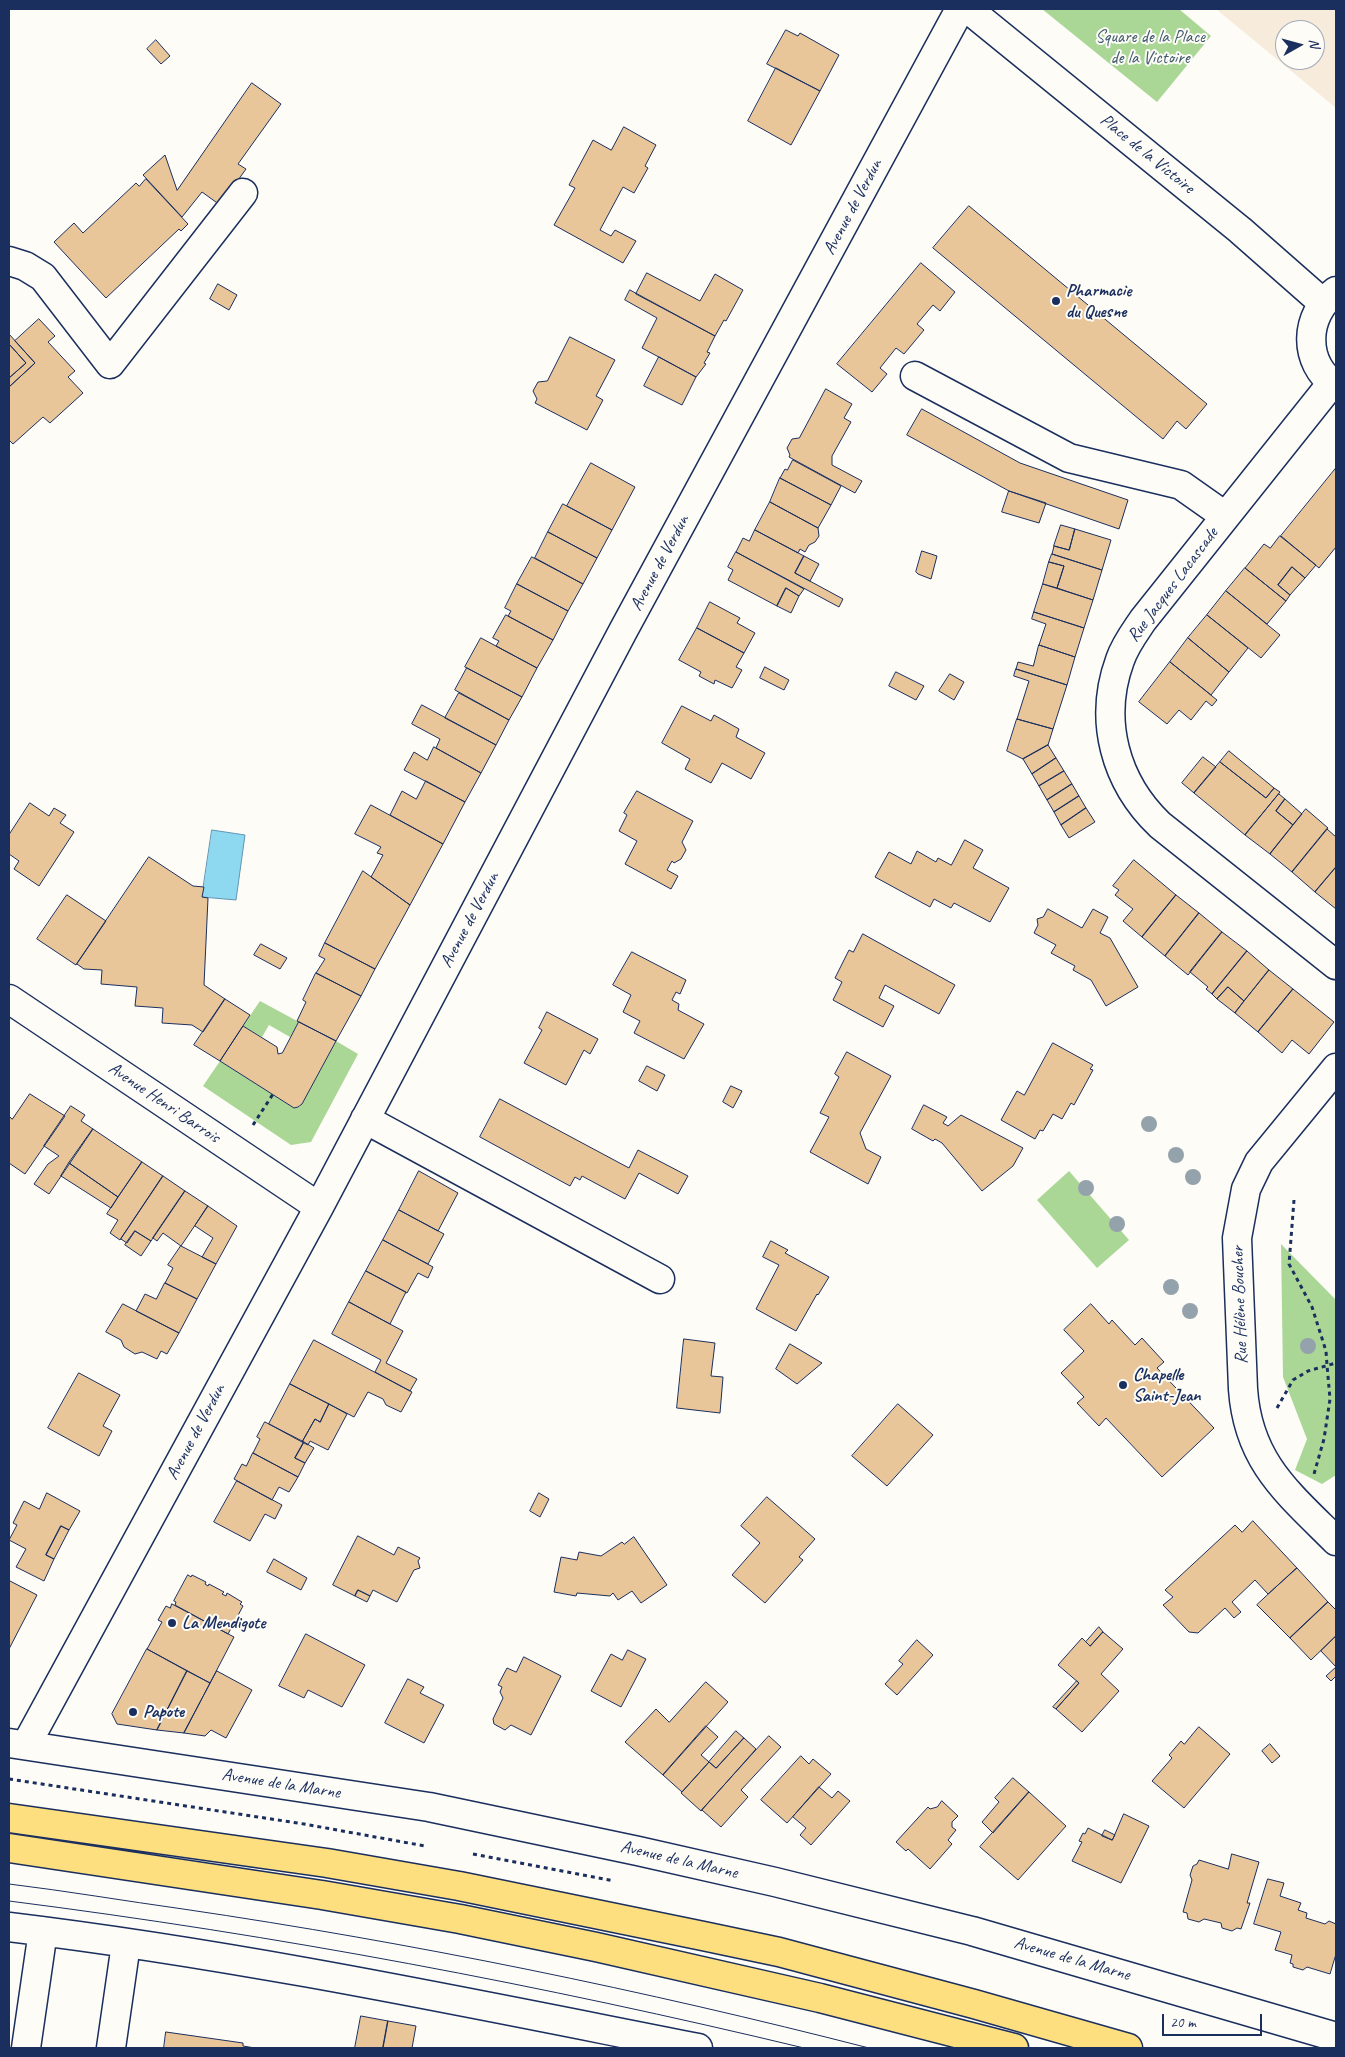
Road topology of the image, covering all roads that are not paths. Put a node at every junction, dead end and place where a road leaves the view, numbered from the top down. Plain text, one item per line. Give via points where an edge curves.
1 (960, 9) edge
2 (968, 9) edge
3 (243, 193) dead end
4 (9, 261) edge
5 (1330, 297) edge
6 (915, 376) dead end
7 (1334, 384) edge
8 (1225, 516) junction
9 (1336, 965) edge
10 (9, 1000) edge
11 (1336, 1068) edge
12 (364, 1119) junction
13 (319, 1207) junction
14 (660, 1279) dead end
15 (1336, 1541) edge
16 (17, 1744) edge
17 (9, 1818) edge
18 (9, 1848) edge
19 (9, 1927) edge
20 (43, 1931) junction
21 (126, 1944) junction
22 (1336, 2037) edge
23 (26, 2048) edge
24 (111, 2048) edge
25 (698, 2048) edge
26 (1014, 2048) edge
27 (1128, 2048) edge

1 - 12 street, Avenue de Verdun via 623,631
2 - 5 street, Place de la Victoire via 1240,230
3 - 4 street via 110,364 43,277
5 - 7 street via 1312,327 1311,344 1316,362
6 - 8 street via 1069,458 1181,485
7 - 8 street, Rue Jacques Lacascade
8 - 9 street, Rue Jacques Lacascade via 1143,620 1120,658 1111,701 1114,748 1130,790 1160,826
10 - 13 street, Avenue Henri Barrois
11 - 15 street, Rue Hélène Boucher via 1259,1162 1242,1203 1237,1238 1244,1409 1249,1429 1258,1452 1273,1474
12 - 13 street, Avenue de Verdun
12 - 14 street
13 - 16 street, Avenue de Verdun
16 - 22 street, Avenue de la Marne via 429,1807 648,1853 972,1930
17 - 27 main road via 353,1867 694,1934 779,1952
18 - 26 main road via 460,1919 820,1998
19 - 20 street
20 - 21 street
20 - 23 street
21 - 24 street
21 - 25 street via 324,1975

